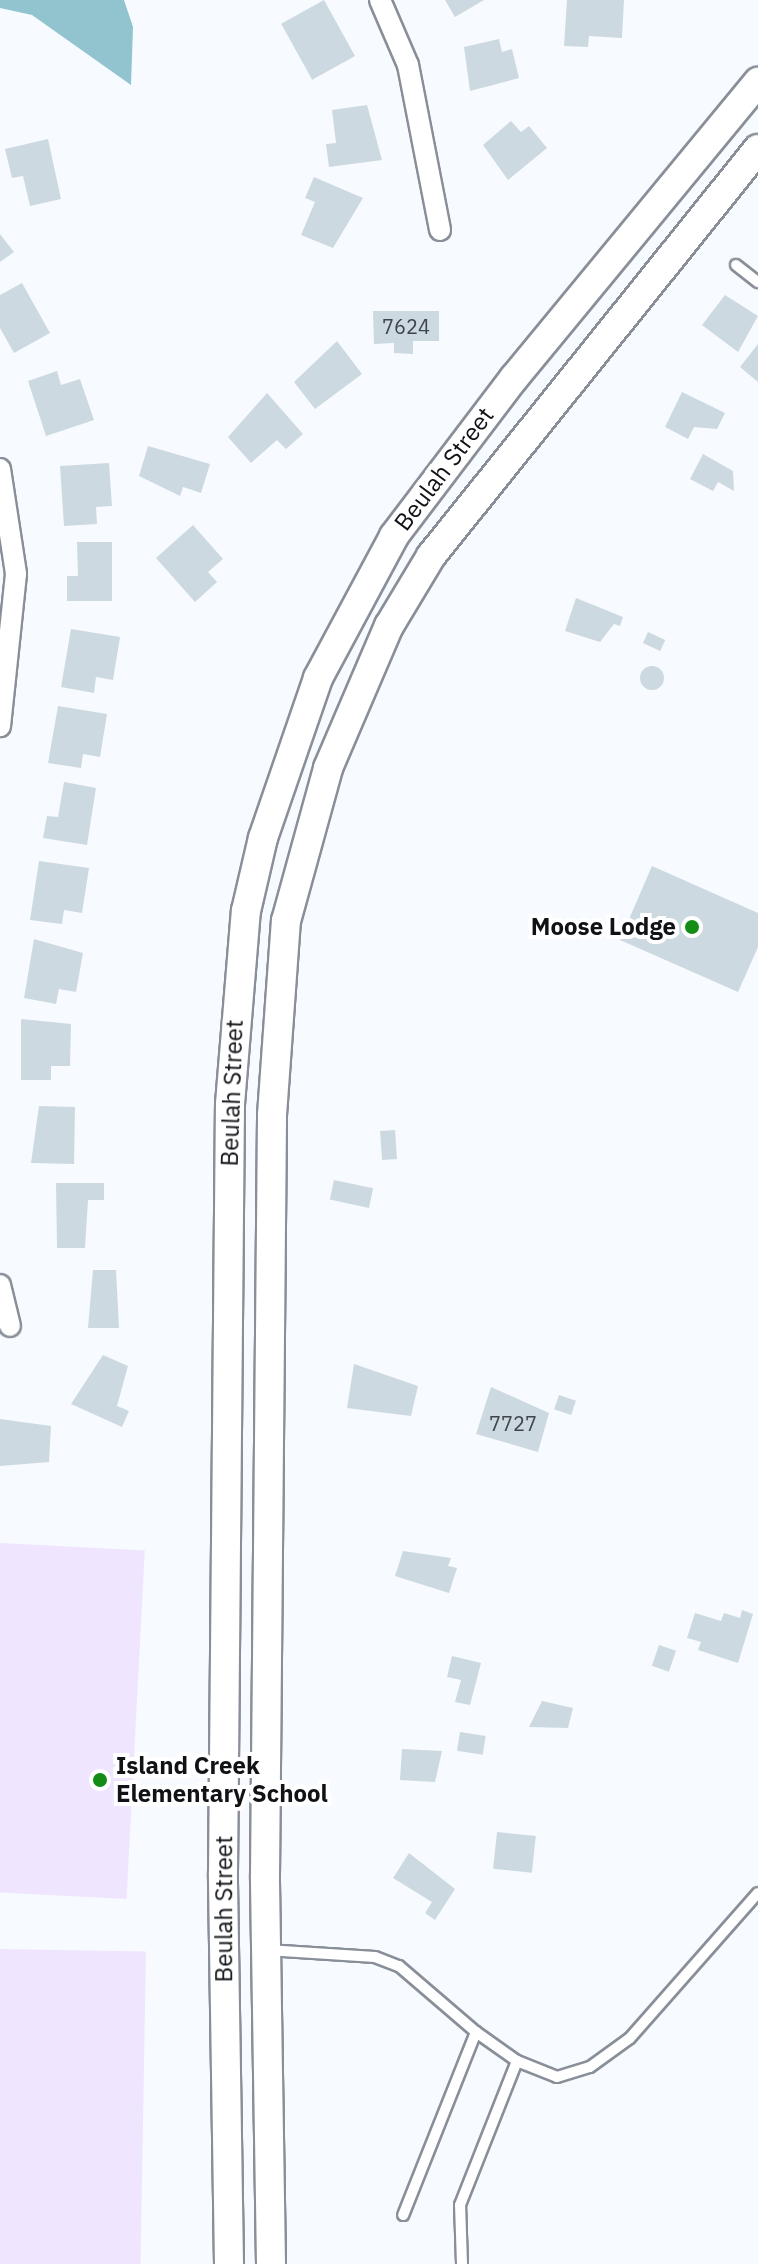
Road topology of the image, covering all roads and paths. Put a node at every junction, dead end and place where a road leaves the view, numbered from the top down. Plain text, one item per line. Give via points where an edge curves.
1 (380, 0) edge
2 (758, 82) edge
3 (758, 149) edge
4 (440, 230) dead end
5 (736, 265) dead end
6 (758, 282) edge
7 (0, 469) edge
8 (0, 726) edge
9 (0, 1285) edge
10 (10, 1326) dead end
11 (758, 1893) edge
12 (224, 1949) junction
13 (265, 1950) junction
14 (476, 2032) junction
15 (517, 2061) junction
16 (403, 2215) dead end
17 (229, 2264) edge
18 (271, 2264) edge
19 (462, 2264) edge

1 - 4 street via 408,65
2 - 12 main road, Beulah Street via 505,389 394,536 318,678 263,838 246,911 230,1104
3 - 13 main road, Beulah Street via 431,556 358,693 303,850 275,1007
5 - 6 lane
7 - 8 street via 16,574
9 - 10 street
11 - 15 lane via 630,2038 590,2067 557,2077
12 - 13 main road
12 - 17 main road, Beulah Street
13 - 14 lane via 375,1957 399,1966
13 - 18 main road, Beulah Street
14 - 15 lane
14 - 16 lane
15 - 19 lane via 460,2205

